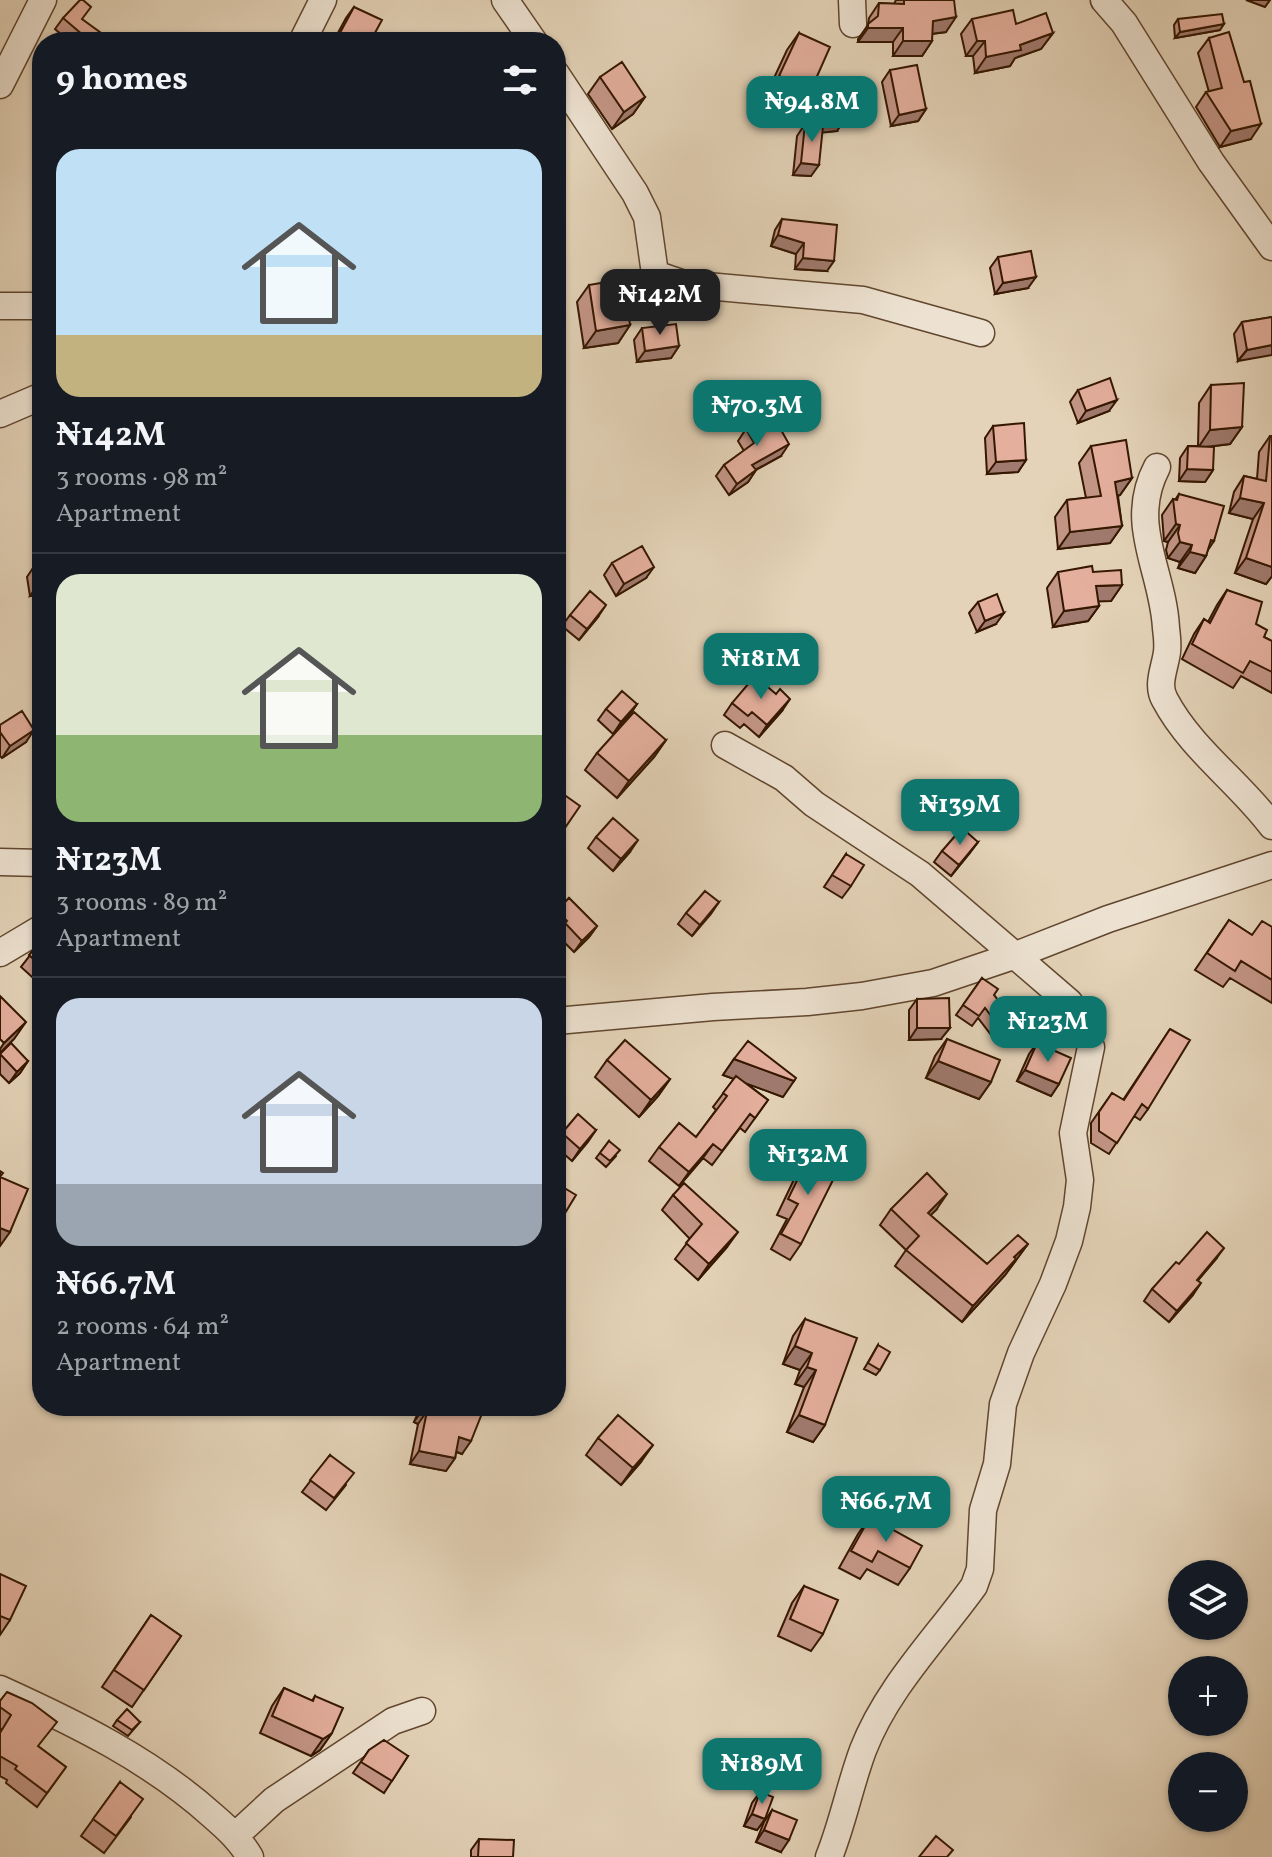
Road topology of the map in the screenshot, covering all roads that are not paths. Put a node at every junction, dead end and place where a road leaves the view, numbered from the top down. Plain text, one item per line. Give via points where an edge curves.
1 (43, 0) edge
2 (323, 0) edge
3 (505, 0) edge
4 (1105, 0) edge
5 (307, 32) edge
6 (527, 32) edge
7 (0, 85) edge
8 (566, 89) edge
9 (1272, 247) edge
10 (0, 306) edge
11 (32, 306) edge
12 (981, 333) dead end
13 (32, 400) edge
14 (0, 414) edge
15 (1157, 467) dead end
16 (725, 745) dead end
17 (1272, 826) edge
18 (0, 862) edge
19 (32, 863) edge
20 (1272, 865) edge
21 (32, 934) edge
22 (0, 953) edge
23 (1016, 955) junction
24 (566, 1020) edge
25 (0, 1689) edge
26 (422, 1711) dead end
27 (243, 1846) edge
28 (829, 1857) edge

1 - 7 street
2 - 5 street
3 - 6 street
4 - 9 street
8 - 12 street via 647,217 655,274 684,284 863,300
10 - 11 street
13 - 14 street
15 - 17 street via 1147,486 1145,538 1165,613 1162,695 1215,766
16 - 23 street via 784,778 920,874
18 - 19 street
20 - 23 street
21 - 22 street
23 - 24 street via 933,983 862,996
23 - 28 street via 1069,1002 1091,1047 1073,1133 1080,1180 1077,1207 1053,1284 1003,1404 974,1586 884,1708 863,1750
25 - 27 street via 148,1765 191,1796
26 - 27 street via 393,1721 274,1800

